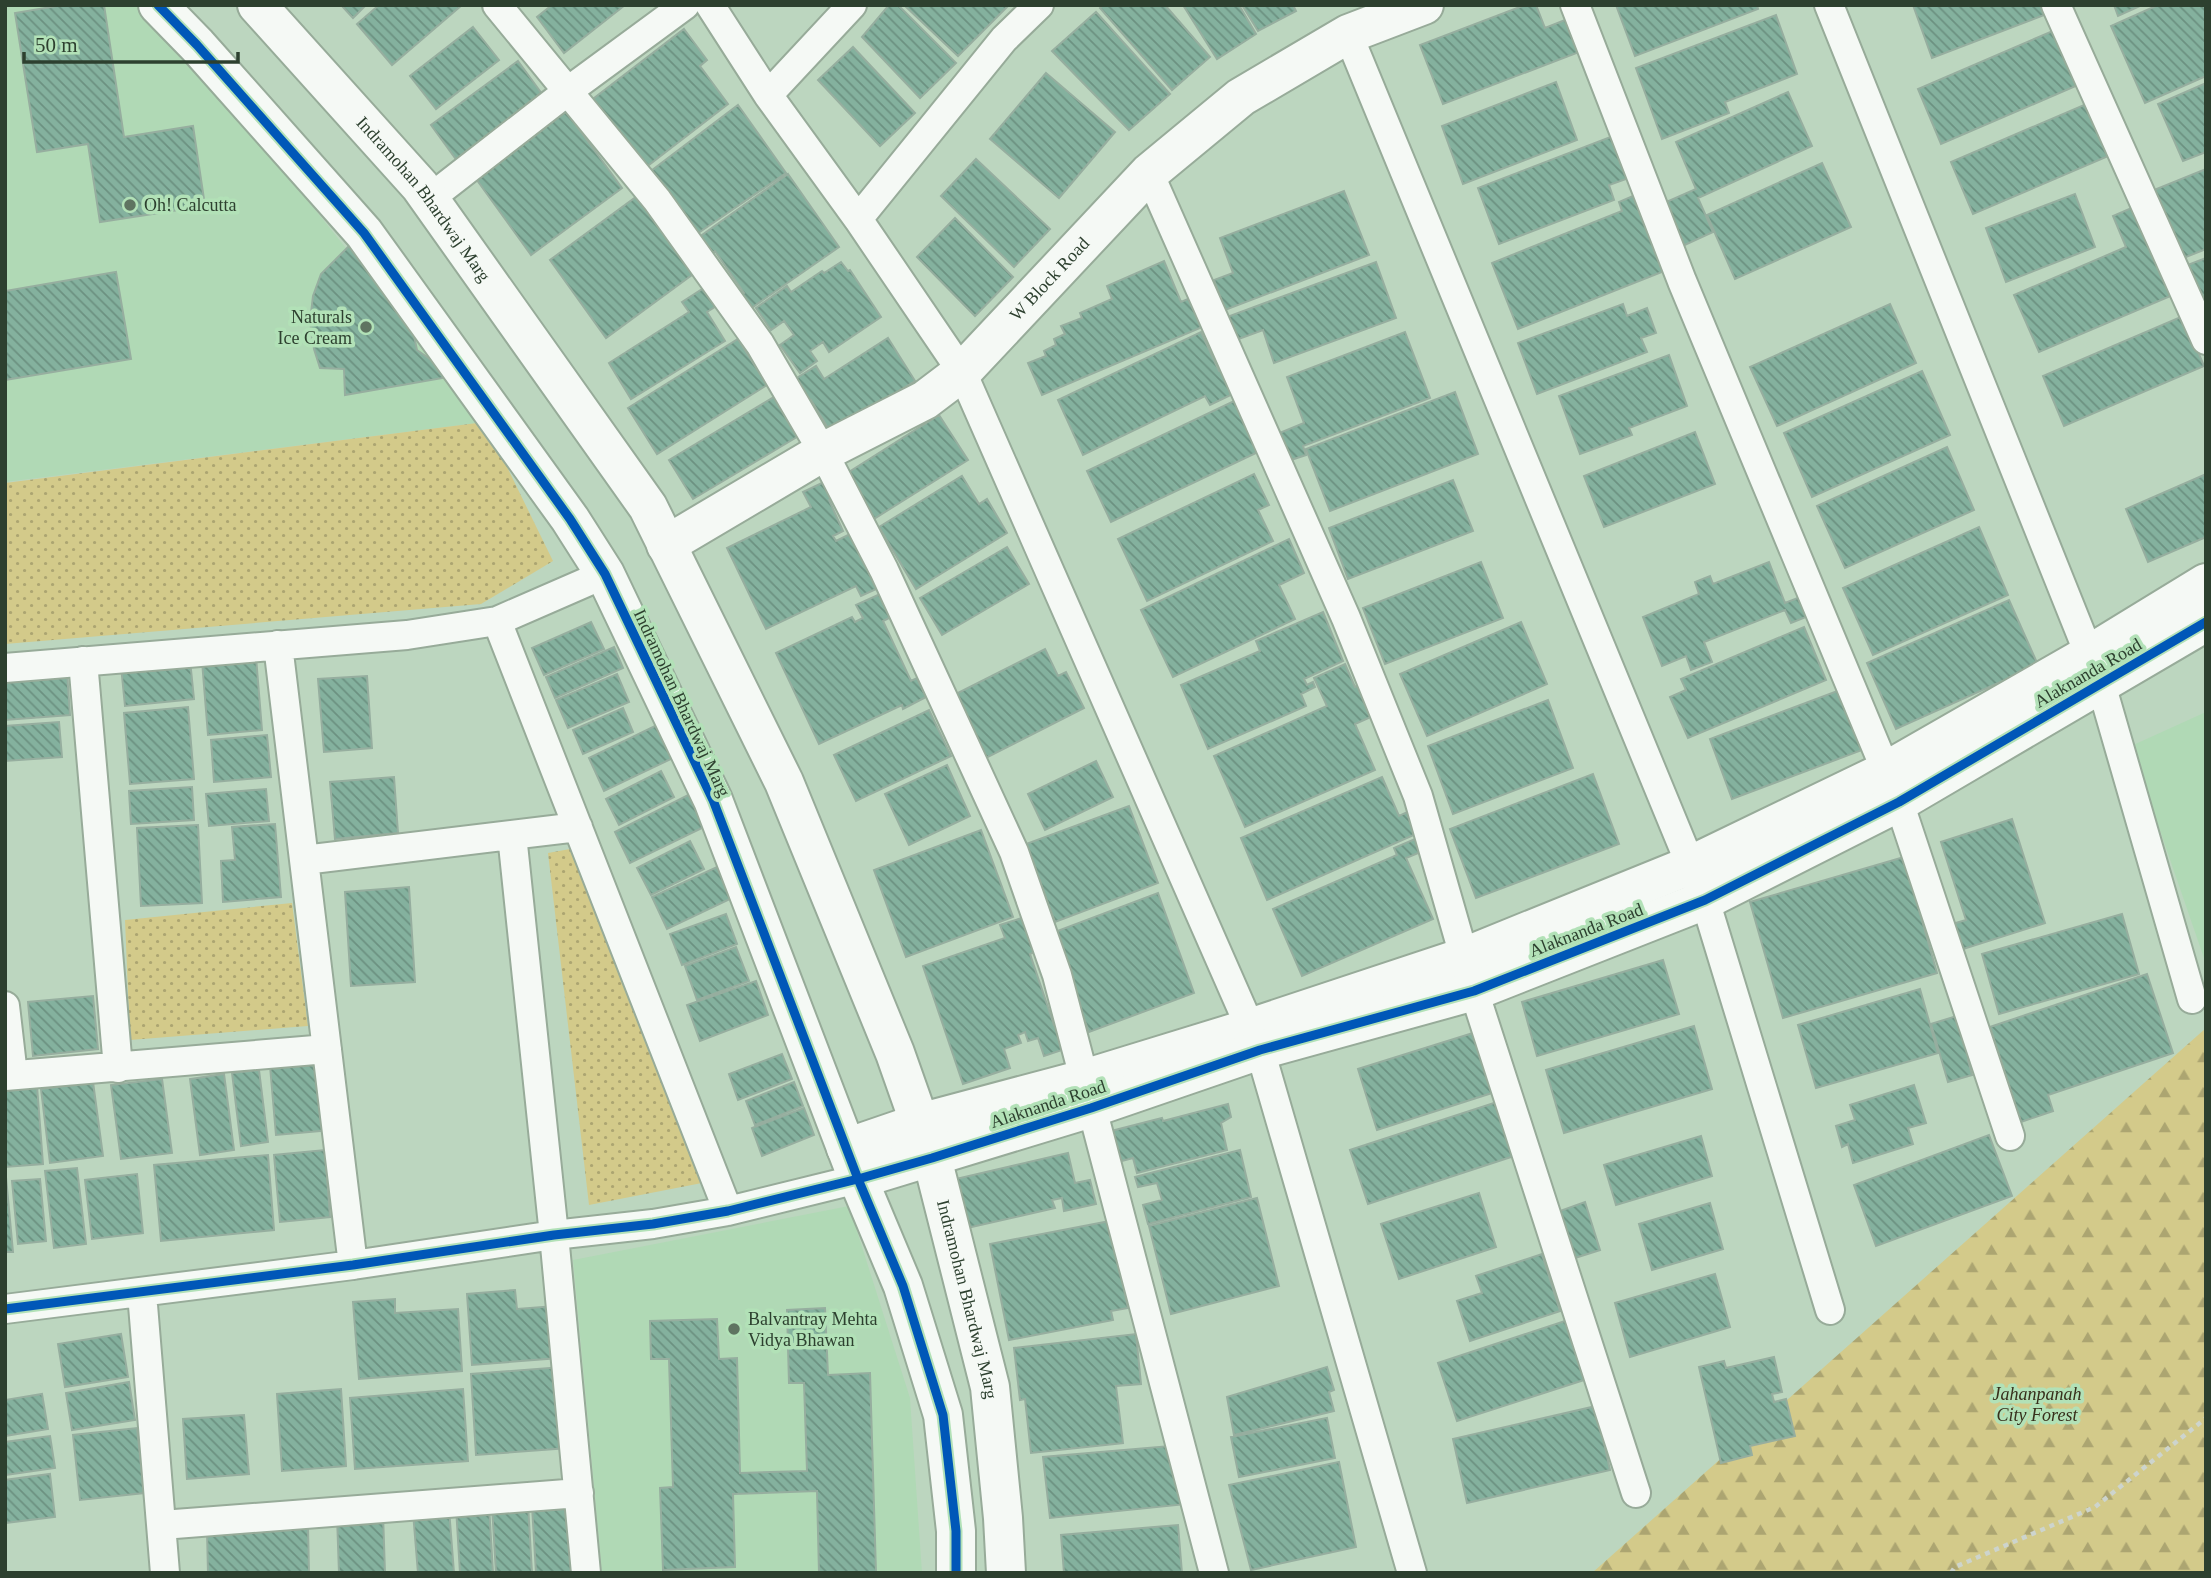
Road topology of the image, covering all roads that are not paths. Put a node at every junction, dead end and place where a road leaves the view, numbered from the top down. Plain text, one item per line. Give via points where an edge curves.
1 (158, 5) edge
2 (257, 5) edge
3 (497, 5) edge
4 (685, 5) edge
5 (710, 5) edge
6 (852, 5) edge
7 (1039, 5) edge
8 (1424, 5) edge
9 (1575, 5) edge
10 (1829, 5) edge
11 (2056, 5) edge
12 (1348, 34) junction
13 (568, 91) junction
14 (768, 94) junction
15 (1149, 173) junction
16 (429, 199) junction
17 (858, 219) junction
18 (2206, 340) edge
19 (961, 372) junction
20 (823, 452) junction
21 (666, 545) junction
22 (604, 574) junction
23 (2206, 583) edge
24 (496, 621) junction
25 (2206, 622) edge
26 (278, 645) junction
27 (83, 662) junction
28 (5, 668) edge
29 (2096, 669) junction
30 (1893, 787) junction
31 (578, 827) junction
32 (512, 835) junction
33 (304, 860) junction
34 (1691, 865) junction
35 (1705, 900) junction
36 (1469, 974) junction
37 (2192, 999) dead end
38 (5, 1006) edge
39 (1255, 1039) junction
40 (327, 1049) junction
41 (117, 1068) junction
42 (9, 1076) edge
43 (1087, 1093) junction
44 (919, 1123) junction
45 (2010, 1136) dead end
46 (932, 1158) junction
47 (852, 1164) junction
48 (728, 1211) junction
49 (554, 1235) junction
50 (353, 1265) junction
51 (142, 1293) junction
52 (5, 1309) edge
53 (1830, 1310) dead end
54 (579, 1493) junction
55 (1636, 1493) dead end
56 (162, 1525) junction
57 (165, 1573) edge
58 (586, 1573) edge
59 (957, 1573) edge
60 (1006, 1573) edge
61 (1214, 1573) edge
62 (1412, 1573) edge

1 - 22 street, Indramohan Bhardwaj Marg via 364,233 570,519
2 - 16 street, Indramohan Bhardwaj Marg
3 - 13 street
4 - 13 street
5 - 14 street
6 - 14 street
7 - 17 street via 1004,39
8 - 12 street, W Block Road
9 - 30 street via 1682,281
10 - 29 street
11 - 18 street
12 - 15 street, W Block Road via 1241,97
12 - 34 street
13 - 16 street
13 - 20 street via 657,200 760,344
14 - 17 street
15 - 19 street, W Block Road
15 - 36 street via 1346,618 1413,783
16 - 21 street, Indramohan Bhardwaj Marg via 648,507
17 - 19 street
19 - 20 street, W Block Road via 925,400
19 - 39 street
20 - 21 street, W Block Road
20 - 43 street via 884,570 1014,852 1057,975
21 - 44 street, Indramohan Bhardwaj Marg via 784,782
22 - 24 street
22 - 47 street, Indramohan Bhardwaj Marg via 713,800
23 - 29 street
24 - 26 street via 407,635
24 - 31 street
25 - 29 street, Alaknanda Road
26 - 27 street
26 - 33 street
27 - 28 street
27 - 41 street
29 - 30 street, Alaknanda Road
29 - 37 street
30 - 34 street
30 - 35 street, Alaknanda Road
30 - 45 street
31 - 32 street
31 - 48 street
32 - 33 street
32 - 49 street
33 - 40 street
34 - 35 street
34 - 36 street
35 - 36 street, Alaknanda Road
35 - 53 street
36 - 39 street, Alaknanda Road
36 - 55 street
38 - 42 street
39 - 43 street, Alaknanda Road
39 - 62 street
40 - 41 street
40 - 50 street
41 - 42 street
43 - 44 street
43 - 46 street, Alaknanda Road
43 - 61 street
44 - 46 street, Indramohan Bhardwaj Marg
44 - 47 street
46 - 47 street, Alaknanda Road
46 - 60 street, Indramohan Bhardwaj Marg via 990,1387
47 - 48 street
47 - 59 street, Indramohan Bhardwaj Marg via 903,1286 943,1415
48 - 49 street
49 - 50 street
49 - 54 street
50 - 51 street
51 - 52 street
51 - 56 street
54 - 56 street
54 - 58 street
56 - 57 street

